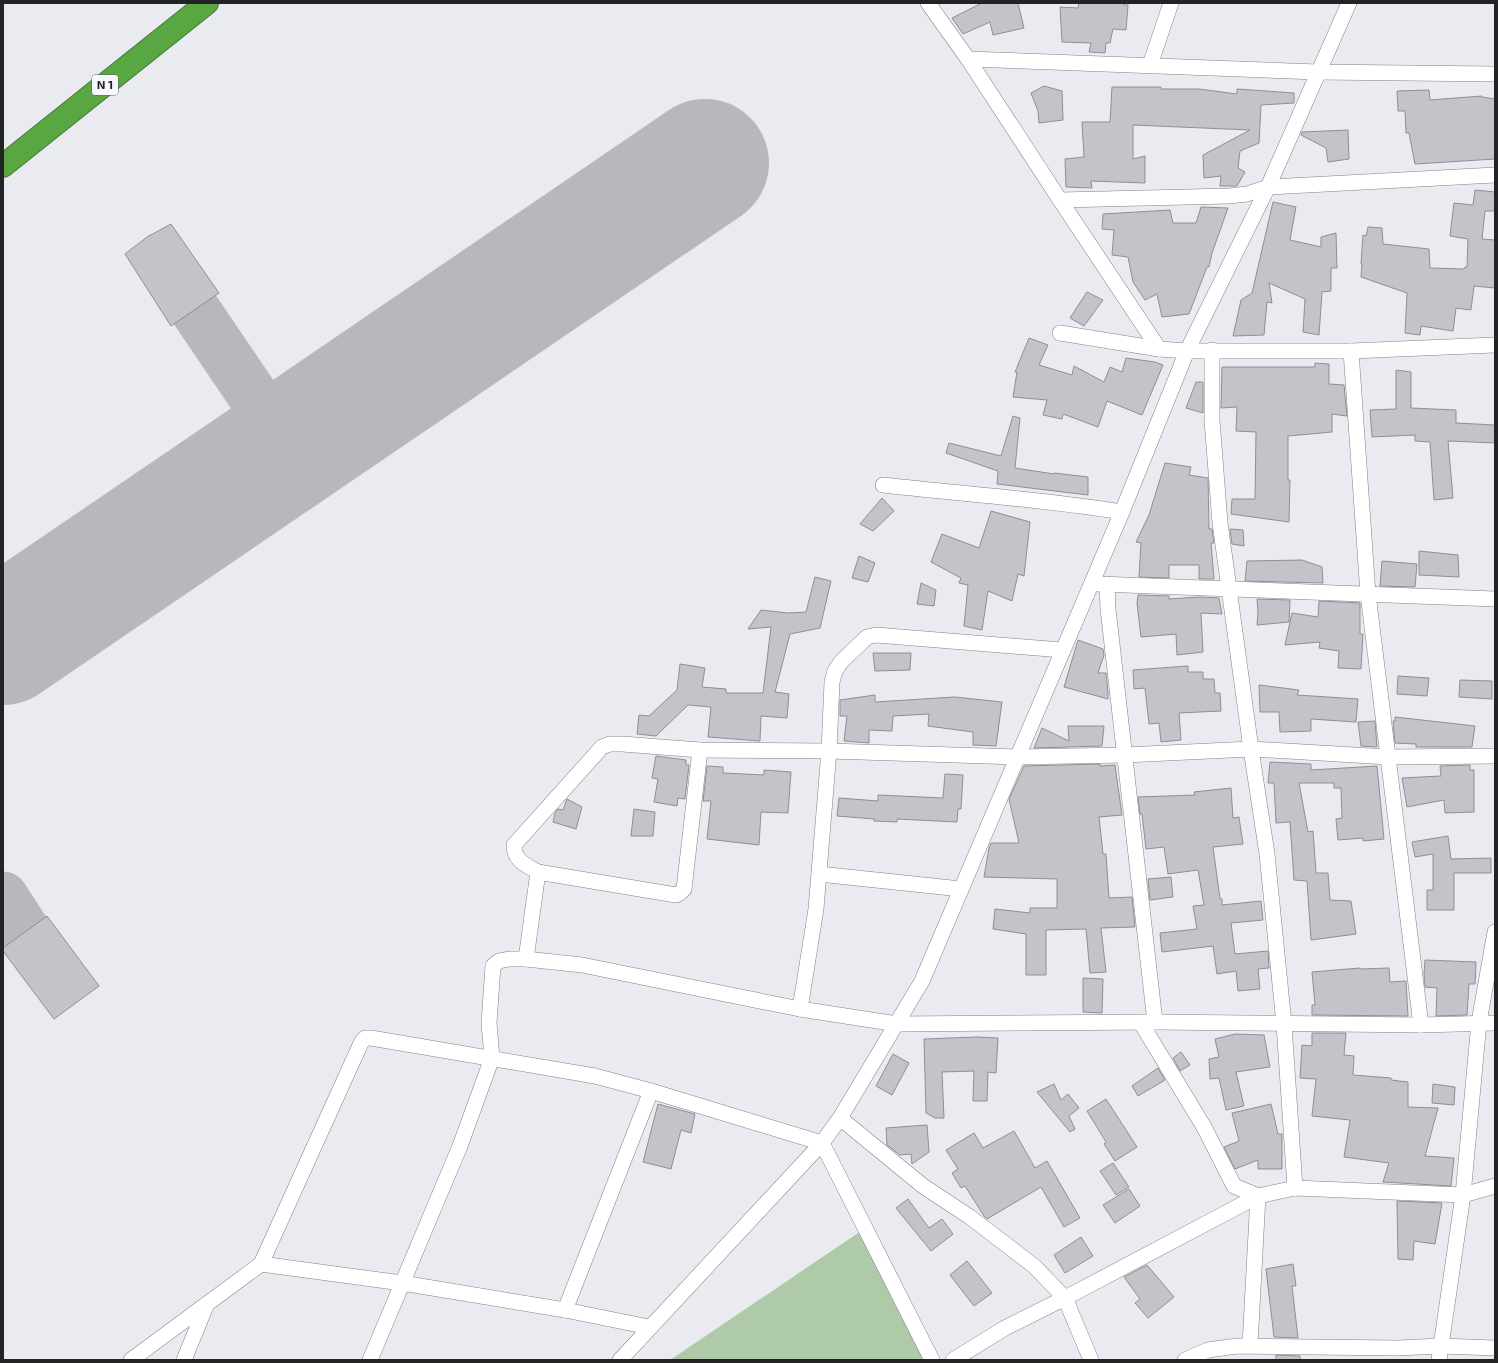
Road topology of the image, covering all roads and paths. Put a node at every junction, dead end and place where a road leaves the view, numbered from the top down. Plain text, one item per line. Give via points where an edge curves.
1 (207, 3) edge
2 (928, 3) edge
3 (1171, 3) edge
4 (1350, 3) edge
5 (968, 59) junction
6 (1150, 65) junction
7 (1318, 72) junction
8 (1495, 74) edge
9 (3, 166) edge
10 (1495, 175) edge
11 (1268, 187) junction
12 (1060, 200) junction
13 (1060, 333) dead end
14 (1495, 345) edge
15 (1159, 349) junction
16 (1212, 350) junction
17 (1187, 351) junction
18 (1351, 351) junction
19 (882, 485) dead end
20 (1122, 512) junction
21 (1090, 584) junction
22 (1107, 584) junction
23 (1229, 590) junction
24 (1368, 594) junction
25 (1495, 599) edge
26 (1062, 650) junction
27 (1251, 749) junction
28 (700, 750) junction
29 (829, 751) junction
30 (1125, 755) junction
31 (1495, 756) edge
32 (1018, 757) junction
33 (1388, 757) junction
34 (538, 872) junction
35 (819, 874) junction
36 (962, 889) junction
37 (1495, 932) edge
38 (526, 959) junction
39 (800, 1009) junction
40 (1148, 1022) junction
41 (1479, 1022) junction
42 (1495, 1022) edge
43 (897, 1024) junction
44 (1284, 1024) junction
45 (1421, 1025) junction
46 (492, 1058) junction
47 (651, 1091) junction
48 (840, 1118) junction
49 (822, 1143) junction
50 (1495, 1186) edge
51 (1295, 1188) junction
52 (1463, 1195) junction
53 (1258, 1196) junction
54 (261, 1264) junction
55 (402, 1283) junction
56 (1065, 1298) junction
57 (206, 1306) junction
58 (565, 1310) junction
59 (650, 1327) junction
60 (1495, 1348) edge
61 (1241, 1350) edge
62 (1440, 1353) edge
63 (131, 1360) edge
64 (184, 1360) edge
65 (370, 1360) edge
66 (620, 1360) edge
67 (932, 1360) edge
68 (953, 1360) edge
69 (1091, 1360) edge
70 (1185, 1360) edge

1 - 9 highway, N 1
2 - 5 street
3 - 6 street
4 - 7 street
5 - 6 street
5 - 12 street
6 - 7 street
7 - 8 street
7 - 11 street
10 - 11 street
11 - 12 street via 1247,194 1229,196
11 - 17 street
12 - 15 street
13 - 15 street
14 - 18 street
15 - 17 street
16 - 17 street
16 - 18 street
16 - 23 street via 1212,420 1220,523
17 - 20 street
18 - 24 street
19 - 20 street via 1017,498
20 - 21 street
21 - 22 street
21 - 26 street
22 - 23 street
22 - 30 street
23 - 24 street
23 - 27 street
24 - 25 street
24 - 33 street
26 - 29 street via 886,635 867,637 835,671 832,682
26 - 32 street
27 - 30 street
27 - 33 street
27 - 44 street via 1267,854
28 - 29 street
28 - 34 street via 622,744 602,747 514,846 518,859
28 - 34 street via 684,889 680,893 676,896
29 - 32 street
29 - 35 street
30 - 32 street
30 - 40 street
31 - 33 street
32 - 36 street
33 - 45 street
34 - 38 street
35 - 36 street
35 - 39 street
36 - 43 street via 922,981
37 - 41 street
38 - 39 street via 618,971
38 - 46 street via 499,961 493,966 489,1023
39 - 43 street
40 - 43 street
40 - 44 street
40 - 53 street via 1234,1186
41 - 42 street
41 - 45 street
41 - 52 street
43 - 48 street
44 - 45 street
44 - 51 street
46 - 47 street via 595,1076
46 - 54 street via 365,1038
46 - 55 street via 460,1146
47 - 49 street
47 - 58 street
48 - 49 street
48 - 56 street via 923,1186 970,1217 1034,1266
49 - 59 street
49 - 67 street
50 - 52 street
51 - 52 street
51 - 53 street
52 - 62 street
53 - 56 street
53 - 61 street
54 - 55 street
54 - 57 street
55 - 58 street
55 - 65 street
56 - 68 street via 1005,1328
56 - 69 street
57 - 63 street
57 - 64 street
58 - 59 street
59 - 66 street
60 - 62 street
61 - 62 street via 1397,1348
61 - 70 street via 1208,1350

